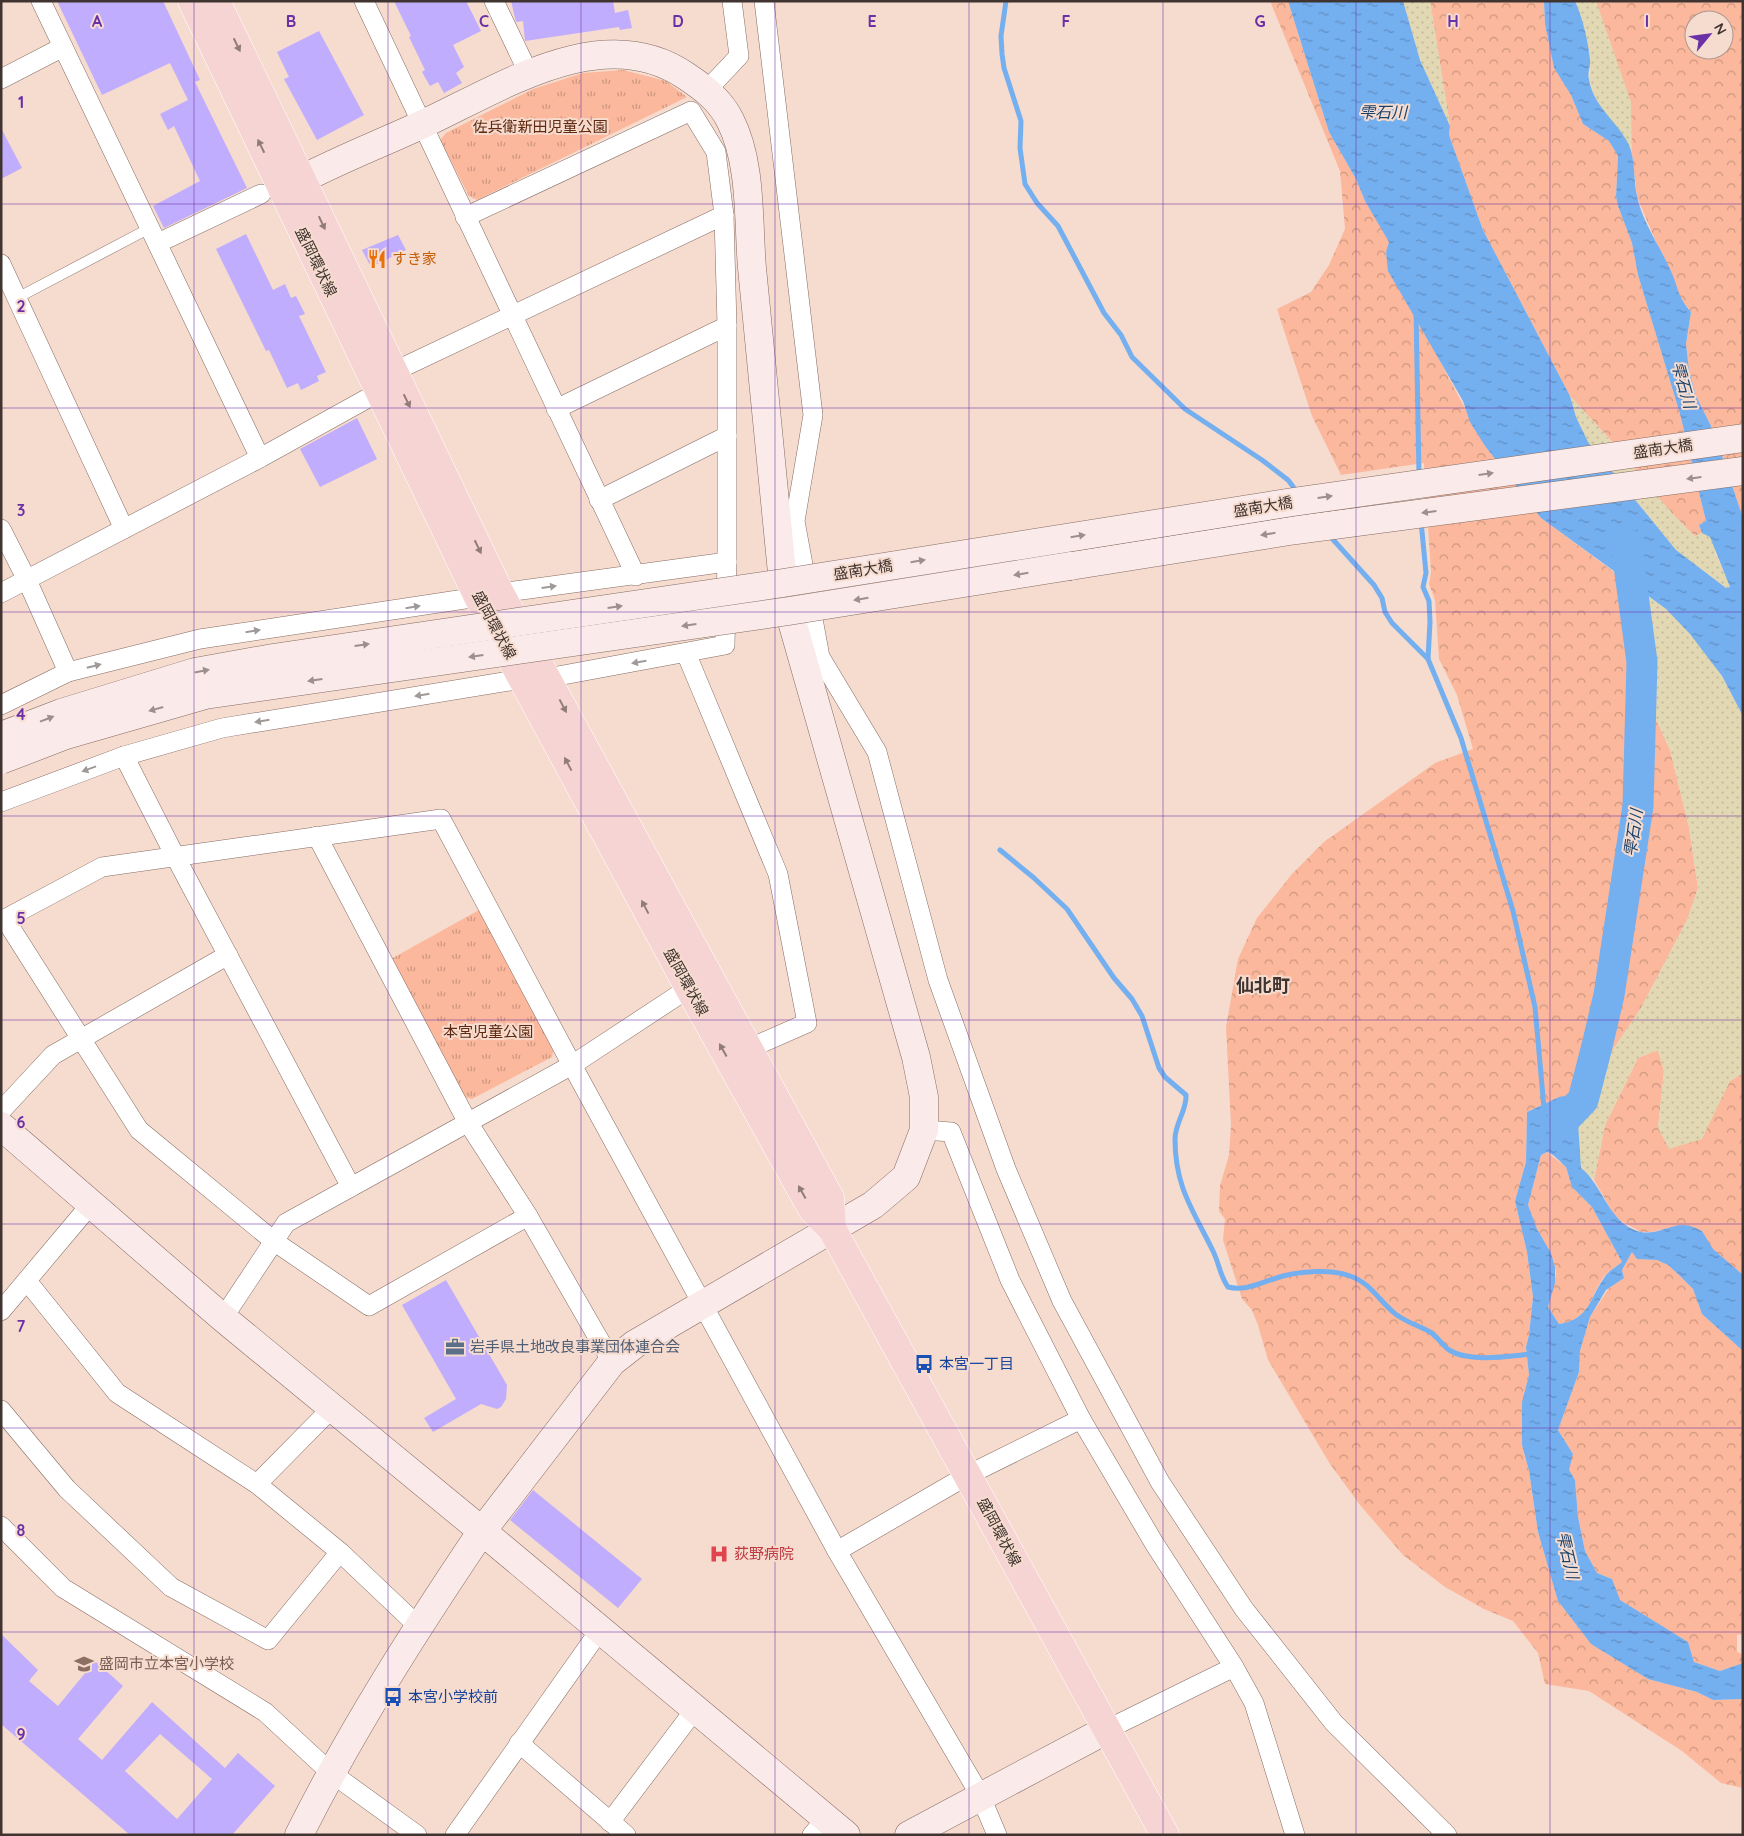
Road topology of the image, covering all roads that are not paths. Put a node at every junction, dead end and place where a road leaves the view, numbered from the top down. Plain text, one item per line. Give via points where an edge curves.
1 (41, 1) edge
2 (192, 1) edge
3 (216, 1) edge
4 (364, 1) edge
5 (494, 1) edge
6 (732, 1) edge
7 (764, 1) edge
8 (63, 47) junction
9 (529, 74) junction
10 (1, 79) edge
11 (707, 90) junction
12 (422, 124) junction
13 (281, 188) junction
14 (724, 214) junction
15 (465, 217) junction
16 (154, 236) junction
17 (1, 264) edge
18 (17, 298) junction
19 (513, 314) junction
20 (727, 326) junction
21 (386, 382) junction
22 (556, 409) junction
23 (727, 436) junction
24 (1743, 438) edge
25 (260, 458) junction
26 (1743, 471) edge
27 (599, 500) junction
28 (1, 529) edge
29 (124, 529) junction
30 (727, 562) junction
31 (636, 576) junction
32 (27, 580) junction
33 (783, 582) junction
34 (1, 593) edge
35 (489, 595) junction
36 (789, 611) junction
37 (686, 653) junction
38 (68, 672) junction
39 (535, 678) junction
40 (1, 705) edge
41 (1, 736) edge
42 (124, 756) junction
43 (1, 760) edge
44 (1, 802) edge
45 (317, 836) junction
46 (175, 856) junction
47 (3, 920) edge
48 (228, 955) junction
49 (689, 988) junction
50 (81, 1038) junction
51 (748, 1049) junction
52 (572, 1065) junction
53 (1, 1111) edge
54 (467, 1121) junction
55 (1, 1126) edge
56 (924, 1130) junction
57 (351, 1187) junction
58 (91, 1204) junction
59 (528, 1216) junction
60 (832, 1230) junction
61 (275, 1242) junction
62 (27, 1281) junction
63 (703, 1305) junction
64 (1, 1311) edge
65 (223, 1318) junction
66 (612, 1362) junction
67 (333, 1407) junction
68 (1, 1410) edge
69 (1081, 1419) junction
70 (968, 1475) junction
71 (257, 1484) junction
72 (1, 1526) edge
73 (482, 1531) junction
74 (838, 1551) junction
75 (340, 1552) junction
76 (418, 1626) junction
77 (600, 1630) junction
78 (1234, 1666) junction
79 (696, 1708) junction
80 (1106, 1730) junction
81 (519, 1743) junction
82 (330, 1772) junction
83 (980, 1795) junction
84 (610, 1822) junction
85 (828, 1830) edge
86 (299, 1835) edge
87 (417, 1835) edge
88 (455, 1835) edge
89 (626, 1835) edge
90 (909, 1835) edge
91 (997, 1835) edge
92 (1165, 1835) edge
93 (1295, 1835) edge
94 (1446, 1835) edge

1 - 8 street
13 -> 2 main road, 盛岡環状線
3 -> 13 main road, 盛岡環状線
4 - 12 street
5 - 9 street
6 - 11 street via 739,56
7 - 94 street via 813,416 795,521 820,657 877,752 938,980 1002,1159 1062,1301 1170,1498 1244,1609 1334,1723
8 - 10 street
8 - 16 street
9 - 11 street via 578,57 628,55 653,59
9 - 12 street
11 - 33 street via 730,119 743,153
12 - 13 street
12 - 15 street
13 - 16 street
13 - 21 main road, 盛岡環状線
14 - 15 street via 716,152 691,111
14 - 19 street
14 - 20 street
15 - 19 street
16 - 18 lane
16 - 25 street
17 - 18 street
18 - 29 street
19 - 21 street
19 - 22 street
20 - 22 street
20 - 23 street
21 - 25 street
21 - 35 main road, 盛岡環状線
22 - 27 street
23 - 27 street
23 - 30 street
33 -> 24 street, 盛南大橋, bridge via 1293,502
25 - 29 street
26 -> 36 street, 盛南大橋, bridge via 1296,530
27 - 31 street
28 - 32 street
29 - 32 street
30 - 31 street
30 - 37 street via 725,645
35 -> 31 street
32 - 34 street
32 - 38 street
33 - 36 street
41 -> 33 street, 盛南大橋, bridge via 61,713 195,672
38 -> 35 street via 200,639
35 - 39 main road, 盛岡環状線
36 -> 43 street, 盛南大橋, bridge via 205,695 66,735
36 - 56 street via 916,1057 924,1096
37 -> 39 street
37 - 51 street via 778,874 807,1023
38 - 40 street
39 -> 42 street via 222,728
49 -> 39 main road, 盛岡環状線
39 -> 51 main road, 盛岡環状線
42 -> 44 street
42 - 46 street
45 - 46 street
45 - 52 street via 441,819
45 - 54 street
46 - 47 street via 102,867
46 - 48 street
47 - 50 street
48 - 50 street
48 - 57 street
49 - 52 street
60 -> 49 main road, 盛岡環状線 via 812,1209
50 - 53 street via 53,1055
50 - 61 street via 139,1130
51 - 60 main road, 盛岡環状線 via 830,1198
52 - 54 street
52 - 63 street
54 - 57 street
54 - 59 street
55 - 58 street
56 - 60 street via 906,1178
56 - 69 street via 951,1132 1010,1280
57 - 61 street via 286,1223
58 - 62 street
58 - 65 street
59 - 61 street via 369,1306
59 - 66 street
60 - 63 street
60 - 70 main road, 盛岡環状線
61 - 65 street
62 - 64 street
62 - 71 street via 117,1393
63 - 66 street via 636,1344
63 - 74 street
65 - 67 street
66 - 73 street
67 - 71 street
67 - 73 street
68 - 75 street via 67,1489 171,1587 268,1640
69 - 70 street
69 - 78 street via 1154,1543
70 - 74 street
70 - 80 main road, 盛岡環状線
71 - 75 street
72 - 82 street via 63,1588 265,1712
73 - 76 street
73 - 77 street
74 - 83 street
75 - 76 street
76 - 82 street
77 - 79 street
77 - 81 street
78 - 80 street
78 - 93 street via 1254,1703
79 - 84 street
79 - 85 street
80 - 83 street
80 - 92 main road, 盛岡環状線
81 - 84 street
81 - 88 street
82 - 86 street
82 - 87 street
83 - 90 street
83 - 91 street
84 - 89 street

